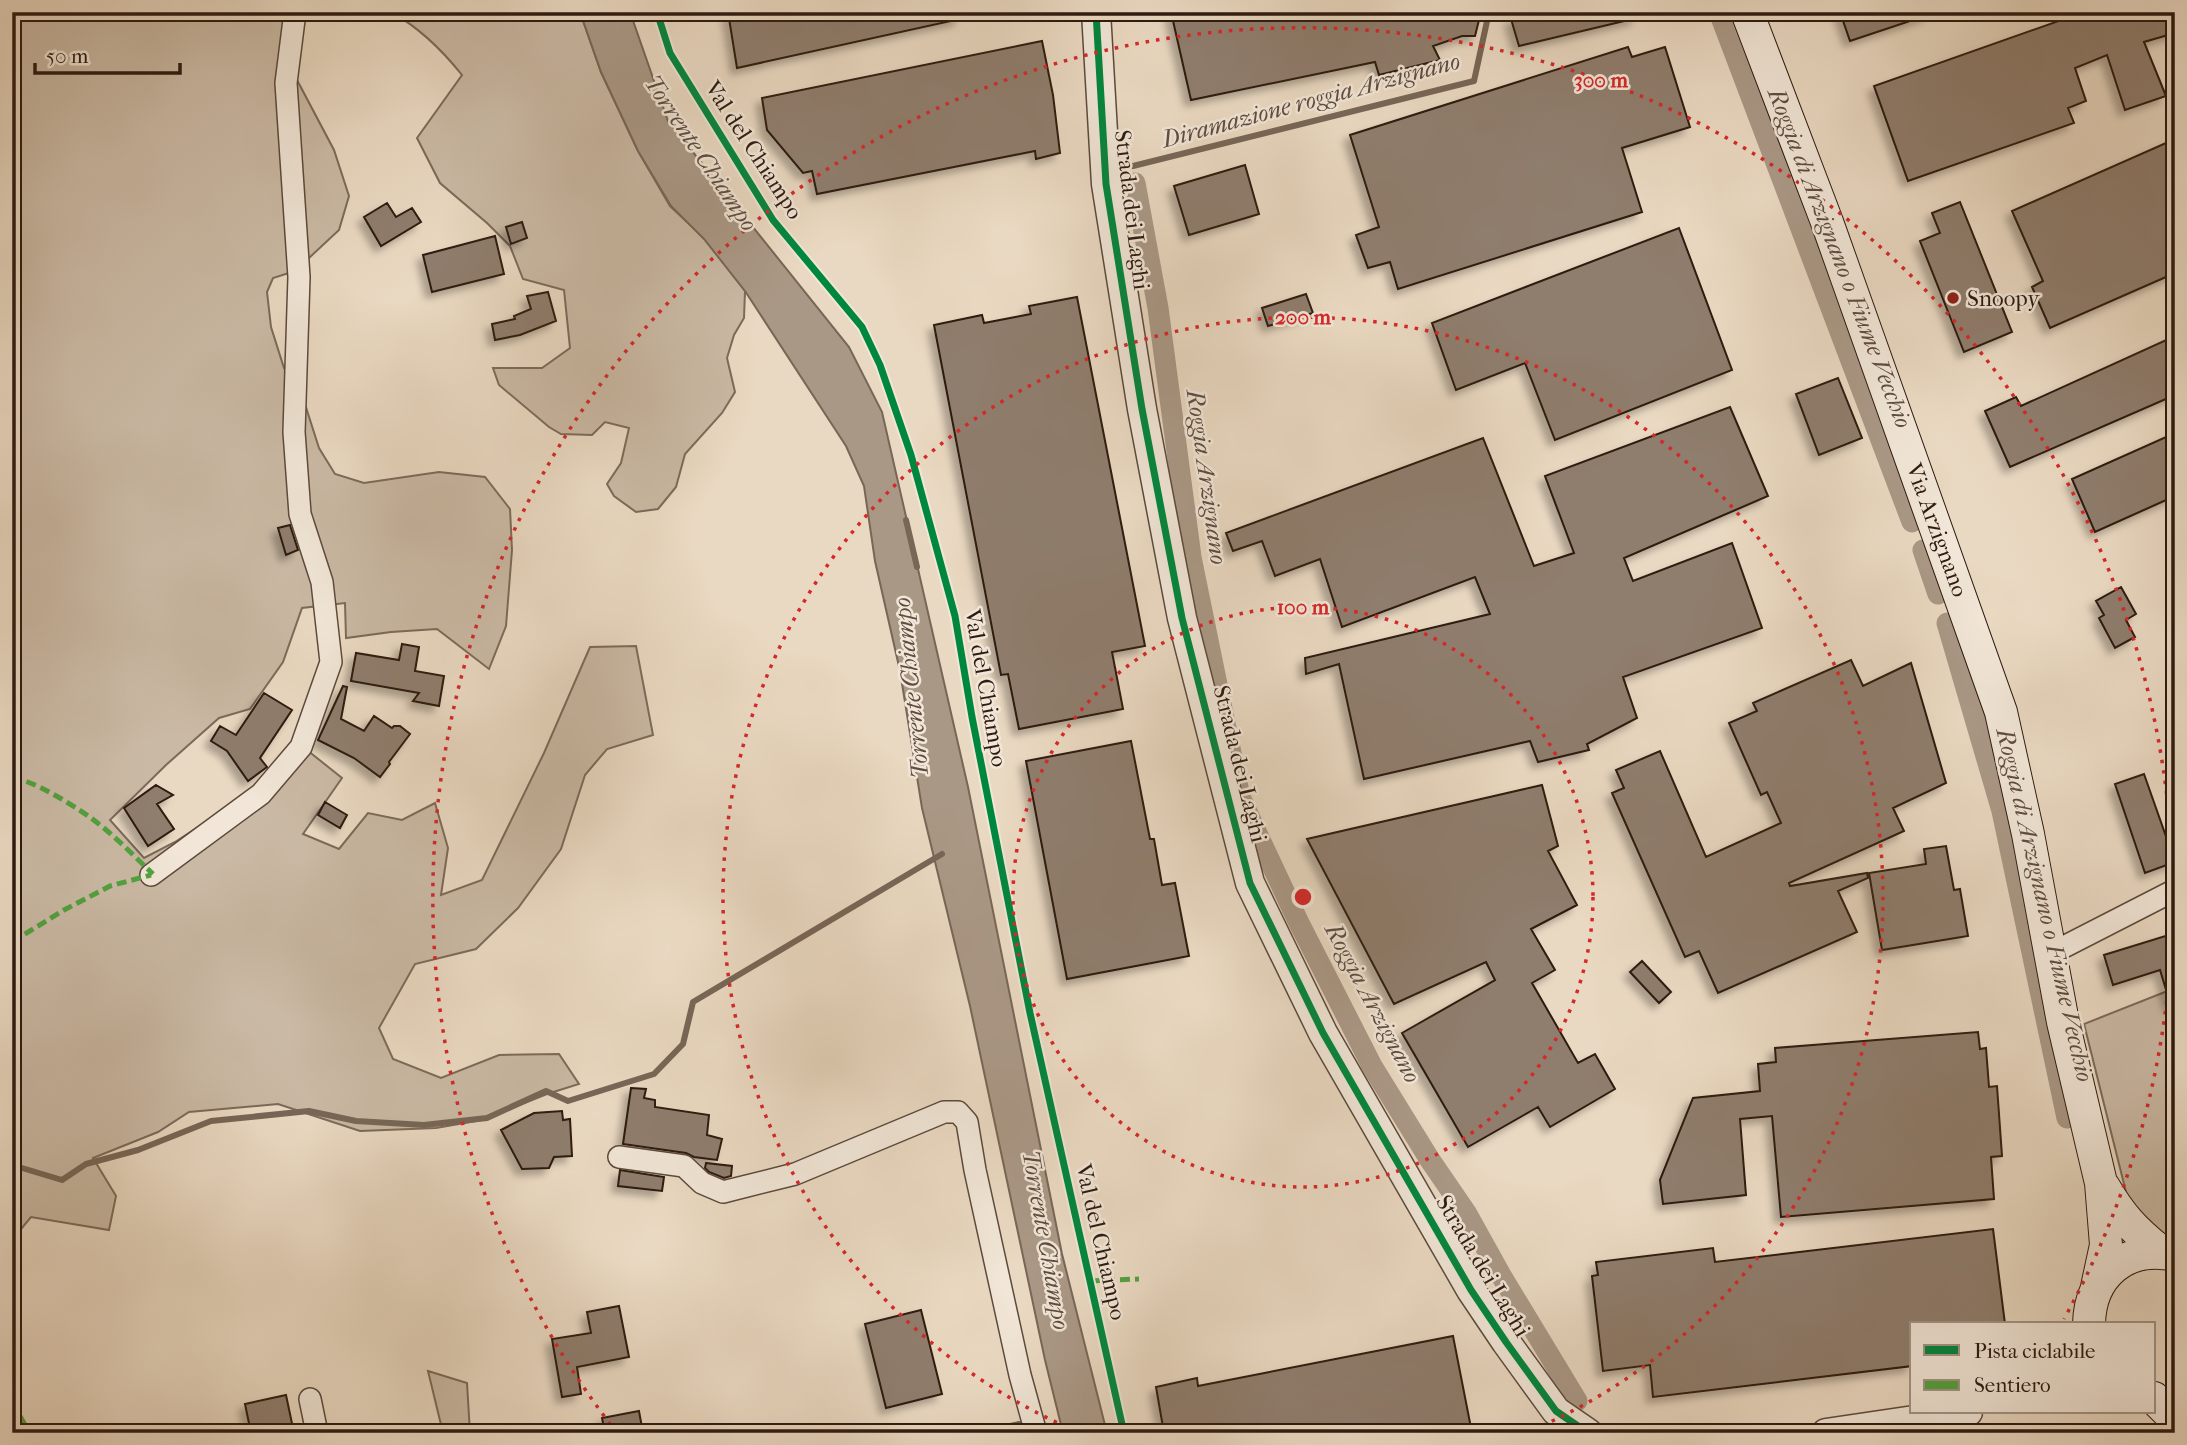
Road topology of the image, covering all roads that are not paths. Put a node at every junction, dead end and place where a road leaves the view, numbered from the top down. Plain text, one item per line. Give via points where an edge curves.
1 (295, 12) edge
2 (1096, 12) edge
3 (1747, 12) edge
4 (151, 875) dead end
5 (2175, 890) edge
6 (2050, 954) junction
7 (619, 1157) dead end
8 (2101, 1183) junction
9 (2167, 1253) edge
10 (2097, 1287) junction
11 (2089, 1322) edge
12 (2175, 1385) edge
13 (2156, 1387) edge
14 (310, 1399) dead end
15 (2156, 1400) edge
16 (1954, 1414) edge
17 (2175, 1419) edge
18 (317, 1433) edge
19 (1036, 1433) edge
20 (1588, 1433) edge
21 (1826, 1433) edge

1 - 4 street via 286,83 299,277 294,432 300,514 322,582 331,662 301,747 285,766 261,794
2 - 20 street, Strada dei Laghi via 1106,184 1142,409 1182,618 1251,883 1323,1033 1471,1290 1556,1411
3 - 6 main road, Via Arzignano via 1827,222 2001,712
5 - 6 street
6 - 8 main road, Via Arzignano
7 - 19 street via 684,1166 702,1183 723,1192 795,1174 944,1112 958,1112 967,1122
8 - 9 main road via 2135,1230
8 - 10 main road via 2106,1245
9 - 10 main road via 2141,1253 2123,1260
10 - 11 main road
12 - 13 main road
14 - 18 street
15 - 17 main road
16 - 21 street

